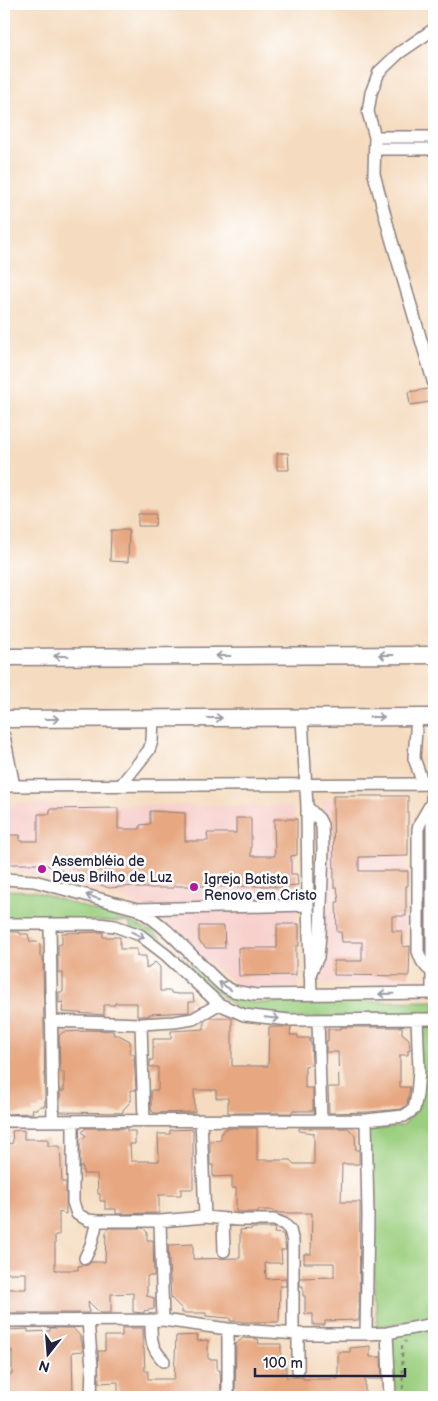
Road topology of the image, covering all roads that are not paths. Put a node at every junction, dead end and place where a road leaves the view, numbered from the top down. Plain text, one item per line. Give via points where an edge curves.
1 (434, 29) edge
2 (375, 137) junction
3 (434, 138) edge
4 (421, 143) junction
5 (376, 149) junction
6 (434, 149) edge
7 (434, 384) edge
8 (431, 651) edge
9 (4, 657) edge
10 (417, 717) junction
11 (434, 717) edge
12 (153, 718) junction
13 (302, 718) junction
14 (4, 719) edge
15 (4, 736) edge
16 (430, 784) edge
17 (121, 785) junction
18 (306, 785) junction
19 (9, 786) edge
20 (433, 803) edge
21 (308, 807) junction
22 (4, 879) edge
23 (308, 905) junction
24 (137, 909) junction
25 (4, 924) edge
26 (50, 924) junction
27 (433, 970) edge
28 (309, 975) junction
29 (433, 993) edge
30 (311, 994) junction
31 (219, 1004) junction
32 (417, 1019) junction
33 (434, 1019) edge
34 (318, 1020) junction
35 (52, 1021) junction
36 (141, 1024) junction
37 (321, 1119) junction
38 (144, 1120) junction
39 (201, 1120) junction
40 (366, 1120) junction
41 (4, 1121) edge
42 (52, 1121) junction
43 (73, 1122) junction
44 (205, 1217) junction
45 (223, 1219) junction
46 (97, 1221) junction
47 (160, 1221) junction
48 (224, 1251) dead end
49 (85, 1258) dead end
50 (157, 1320) junction
51 (4, 1321) edge
52 (88, 1321) junction
53 (434, 1324) edge
54 (228, 1329) junction
55 (387, 1333) junction
56 (296, 1334) junction
57 (366, 1334) junction
58 (164, 1361) dead end
59 (298, 1370) dead end
60 (91, 1397) edge
61 (228, 1397) edge
62 (390, 1397) edge

1 - 2 street via 378,72 368,112
2 - 4 street
2 - 5 street
3 - 4 street
4 - 5 street
4 - 6 street
5 - 7 street via 374,174
8 -> 9 highway
10 - 11 highway
13 -> 10 highway
10 - 16 street via 414,758
12 -> 13 highway
14 -> 12 highway
12 - 17 street via 149,750
13 - 18 street
15 - 19 street
16 - 18 street
16 - 20 street
17 - 18 street
17 - 19 street
18 - 21 street
20 - 27 street
21 - 23 street
21 - 28 street via 320,820 323,843 320,935 316,964
24 -> 22 street via 34,881
23 - 24 street
23 - 28 street
30 -> 24 street via 256,995 233,991 222,985 162,927
25 - 26 street
26 -> 31 street via 107,925 140,935
26 - 35 street
27 - 29 street
28 - 30 street
29 -> 30 street
31 -> 34 street via 244,1015
31 - 36 street via 193,1019
32 - 33 street
32 - 34 street
32 - 40 street via 419,1071 414,1109 404,1116
34 - 37 street
35 - 36 street
35 - 42 street
36 - 38 street
37 - 39 street
37 - 40 street
38 - 39 street
38 - 43 street
39 - 44 street
40 - 57 street
41 - 42 street
42 - 43 street
43 - 46 street via 74,1209 83,1218
44 - 45 street
44 - 47 street
45 - 48 street
45 - 56 street via 274,1220 290,1230
46 - 47 street
46 - 49 street
47 - 50 street
50 - 52 street
50 - 54 street
50 - 58 street via 152,1346
51 - 52 street
52 - 60 street
53 - 55 street
54 - 56 street
54 - 61 street
55 - 57 street
55 - 62 street
56 - 57 street
56 - 59 street

